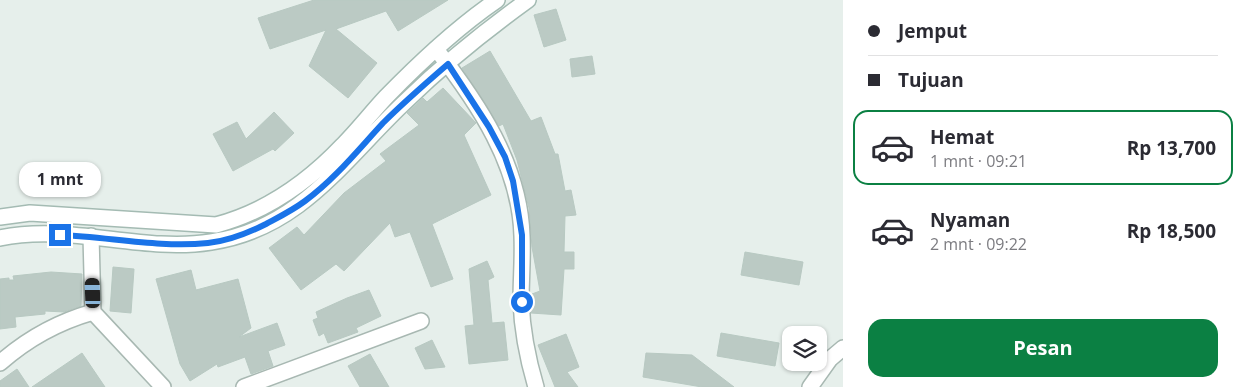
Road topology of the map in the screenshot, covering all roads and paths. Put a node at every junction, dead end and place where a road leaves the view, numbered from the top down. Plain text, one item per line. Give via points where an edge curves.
1 (497, 0) edge
2 (528, 0) edge
3 (436, 49) junction
4 (448, 64) junction
5 (348, 150) junction
6 (0, 217) edge
7 (91, 236) junction
8 (0, 238) edge
9 (93, 312) junction
10 (421, 321) dead end
11 (843, 348) edge
12 (0, 363) edge
13 (163, 387) edge
14 (244, 387) edge
15 (536, 387) edge
16 (810, 387) edge

1 - 3 main road
2 - 4 main road
3 - 4 main road
3 - 5 main road via 386,98
4 - 5 main road
4 - 15 main road via 489,127 513,181 522,235 524,320
5 - 6 main road via 265,205 236,220 216,225 30,213
5 - 7 main road via 337,173 313,195 292,210 230,239 209,243 159,244
7 - 8 main road via 30,233
7 - 9 main road
9 - 12 main road via 50,329
9 - 13 main road
10 - 14 main road
11 - 16 main road via 830,359

